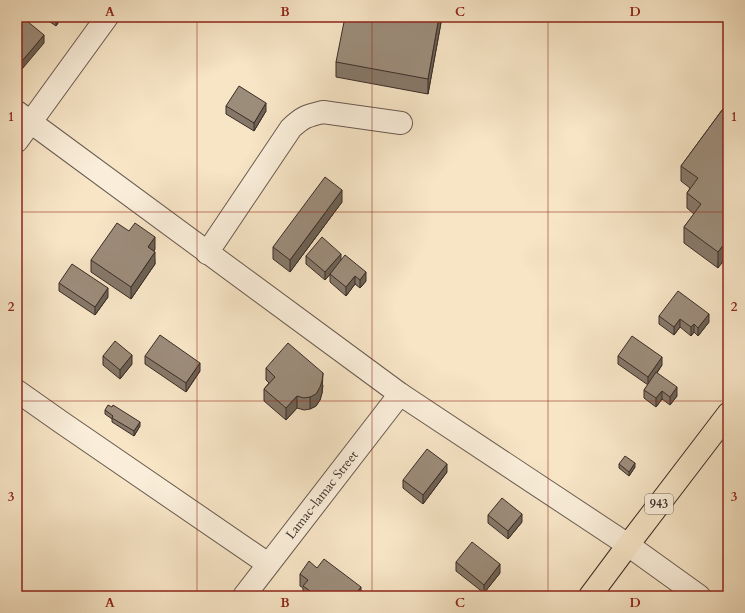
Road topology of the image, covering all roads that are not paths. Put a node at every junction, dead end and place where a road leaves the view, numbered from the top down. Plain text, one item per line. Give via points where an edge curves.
1 (107, 17) edge
2 (23, 117) edge
3 (401, 123) dead end
4 (17, 141) edge
5 (207, 253) junction
6 (17, 391) edge
7 (400, 394) junction
8 (728, 414) edge
9 (628, 545) junction
10 (268, 564) junction
11 (244, 596) edge
12 (590, 596) edge
13 (699, 596) edge

1 - 2 street
2 - 4 street
2 - 5 street
3 - 5 street via 323,112 301,119 291,128
5 - 7 street
6 - 10 street
7 - 9 street
7 - 10 street, Lamac-lamac Street
8 - 9 highway, 943
9 - 12 highway, 943
9 - 13 street
10 - 11 street, Lamac-lamac Street

